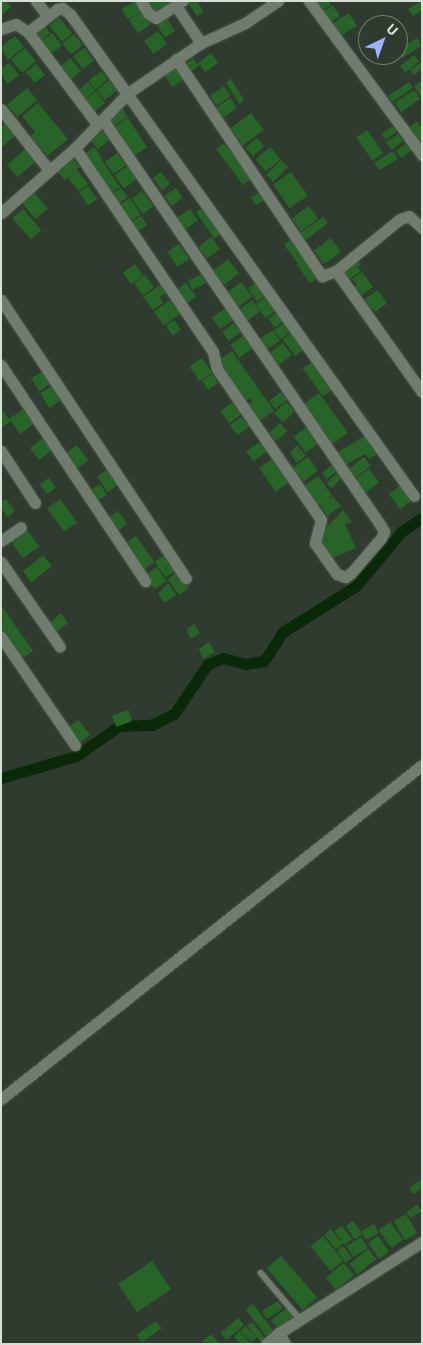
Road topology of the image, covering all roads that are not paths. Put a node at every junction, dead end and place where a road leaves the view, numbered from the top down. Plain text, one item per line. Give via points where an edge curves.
1 (36, 1) edge
2 (141, 1) edge
3 (278, 1) edge
4 (309, 1) edge
5 (179, 4) edge
6 (47, 16) junction
7 (1, 29) edge
8 (28, 32) junction
9 (201, 43) junction
10 (176, 59) junction
11 (128, 92) junction
12 (1, 109) edge
13 (99, 121) junction
14 (75, 148) junction
15 (421, 153) edge
16 (49, 170) junction
17 (1, 214) edge
18 (422, 228) edge
19 (336, 271) junction
20 (1, 300) edge
21 (1, 365) edge
22 (422, 392) edge
23 (1, 451) edge
24 (414, 496) dead end
25 (35, 503) dead end
26 (21, 527) dead end
27 (1, 541) edge
28 (1, 562) edge
29 (186, 578) dead end
30 (145, 581) dead end
31 (1, 637) edge
32 (60, 647) dead end
33 (75, 745) dead end
34 (422, 765) edge
35 (1, 1098) edge
36 (422, 1242) edge
37 (261, 1273) dead end
38 (300, 1319) junction
39 (279, 1333) junction
40 (266, 1344) edge
41 (285, 1344) edge

1 - 6 street
2 - 5 street via 148,13 156,18
3 - 9 street via 246,23
4 - 15 street
5 - 9 street
6 - 8 street
6 - 11 street via 62,8 70,14
7 - 8 street via 16,24
8 - 13 street
9 - 10 street
10 - 11 street
10 - 19 street via 319,272 328,276
11 - 13 street
11 - 24 street
12 - 16 street
13 - 14 street
13 - 14 street via 382,526 381,538 345,577 337,574 315,543 321,520 217,369 213,352
14 - 16 street
16 - 17 street
18 - 19 street via 409,216 400,219
19 - 22 street
20 - 29 street
21 - 30 street
23 - 25 street
26 - 27 street
28 - 32 street
31 - 33 street
34 - 35 street
36 - 38 street
37 - 38 lane
38 - 39 street
39 - 40 street
39 - 41 street

